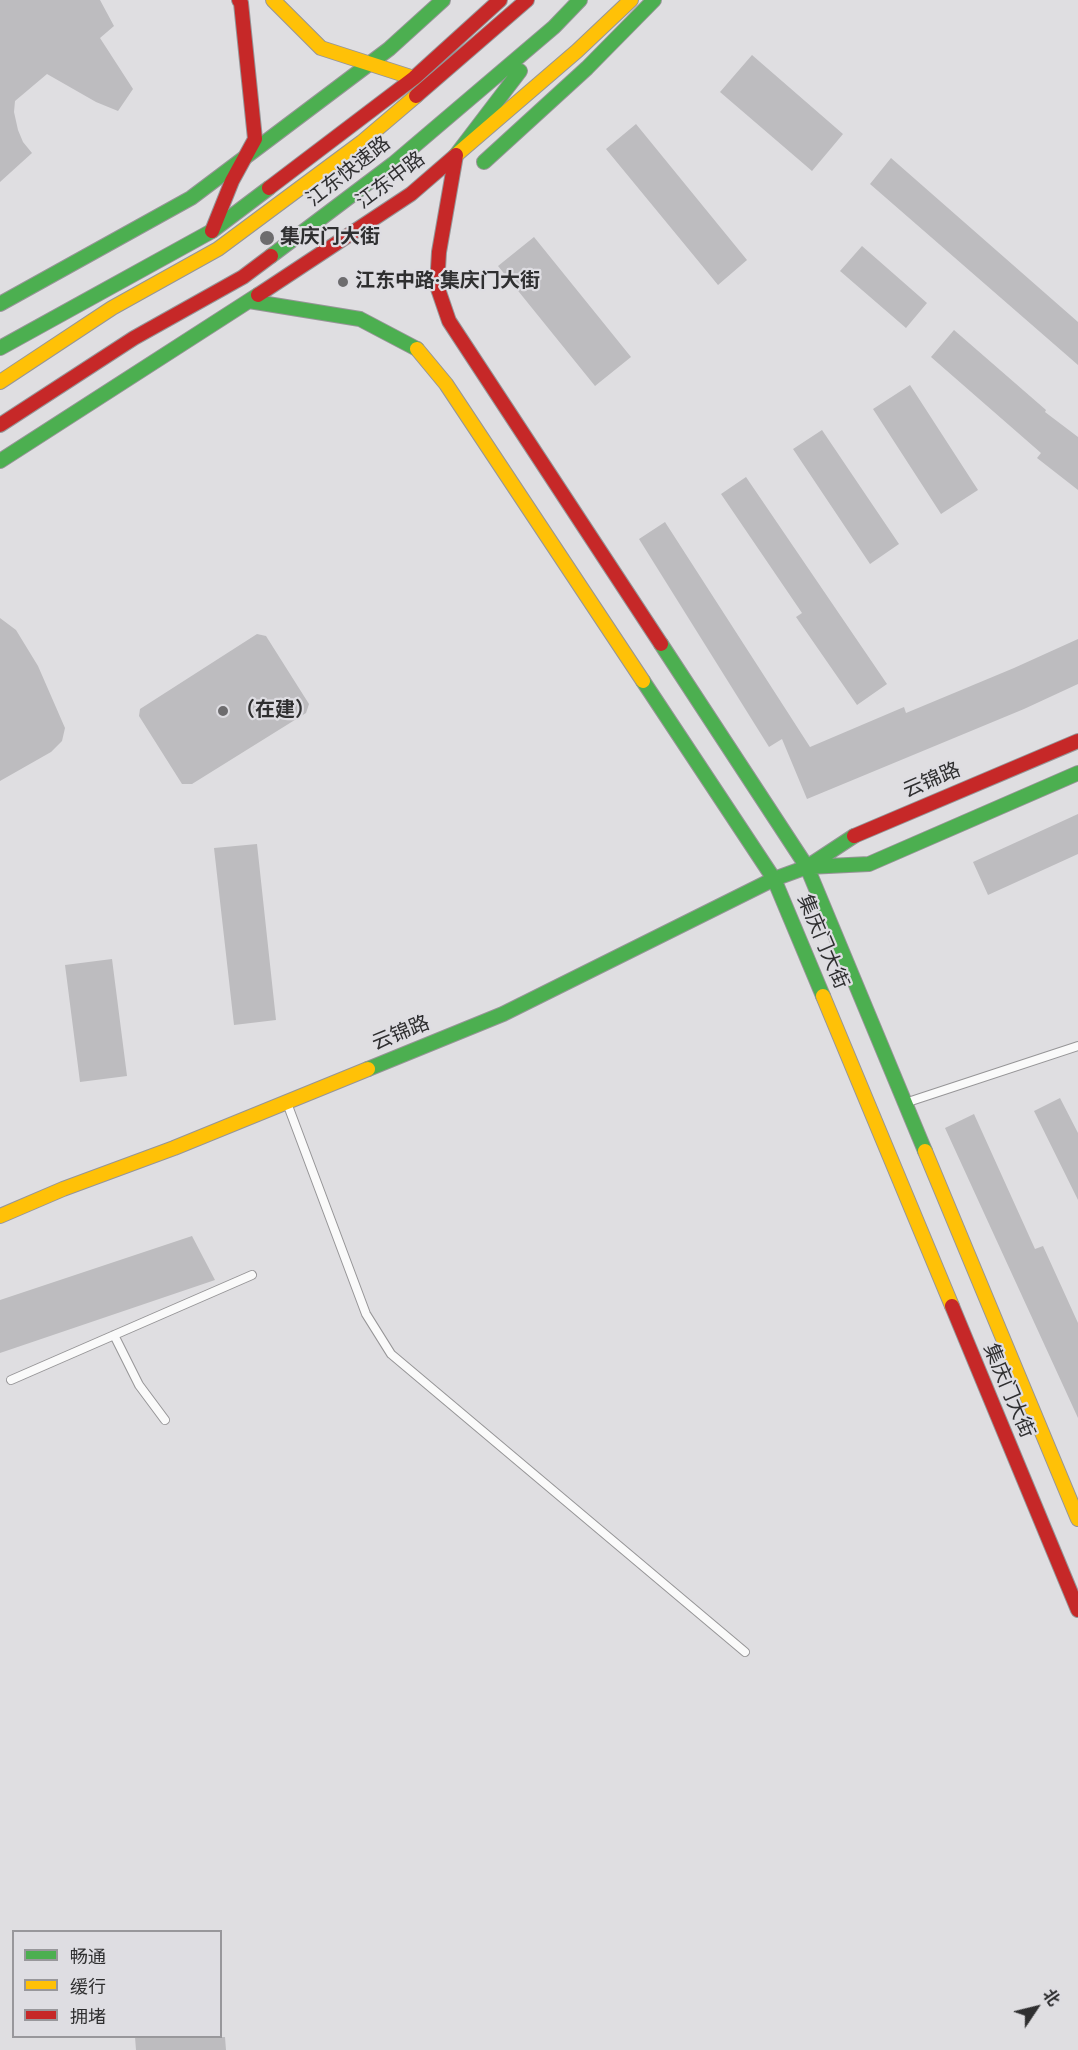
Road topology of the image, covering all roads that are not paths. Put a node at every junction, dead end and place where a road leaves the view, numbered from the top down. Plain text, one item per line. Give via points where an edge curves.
1 (273, 0) edge
2 (443, 0) edge
3 (500, 0) edge
4 (526, 0) edge
5 (580, 0) edge
6 (631, 0) edge
7 (654, 0) edge
8 (240, 2) edge
9 (554, 27) junction
10 (370, 64) junction
11 (414, 78) junction
12 (456, 155) junction
13 (244, 159) junction
14 (484, 162) dead end
15 (212, 231) junction
16 (249, 302) junction
17 (0, 304) edge
18 (0, 348) edge
19 (3, 380) edge
20 (0, 425) edge
21 (0, 461) edge
22 (1078, 741) edge
23 (1078, 773) edge
24 (807, 867) junction
25 (774, 879) junction
26 (1078, 1046) edge
27 (286, 1102) junction
28 (905, 1103) junction
29 (0, 1216) edge
30 (252, 1275) dead end
31 (114, 1335) junction
32 (11, 1380) dead end
33 (165, 1420) dead end
34 (1078, 1519) edge
35 (1078, 1610) edge
36 (745, 1652) dead end

1 - 10 main road via 321,48
2 - 10 main road
3 - 11 main road
4 - 11 main road
4 - 19 main road, 江东快速路 via 362,142 218,249 112,308
5 - 9 main road, 江东快速路
6 - 12 main road, 江东中路
7 - 14 main road via 587,68
8 - 13 main road via 255,139
9 - 12 main road
9 - 20 main road, 江东快速路 via 393,164 243,277 134,338
10 - 11 main road
10 - 13 main road
11 - 15 main road
12 - 16 main road, 江东中路 via 411,194
12 - 24 main road, 集庆门大街 via 439,252 438,286 449,321
13 - 15 main road
13 - 17 main road via 191,198
15 - 18 main road
16 - 21 main road, 江东中路
16 - 25 main road, 集庆门大街 via 360,319 417,349 446,384
22 - 24 main road, 云锦路 via 860,832
23 - 24 main road, 云锦路 via 869,864
24 - 25 main road, 云锦路
24 - 28 main road, 集庆门大街
25 - 27 main road, 云锦路 via 503,1014
25 - 35 main road, 集庆门大街
26 - 28 lane
27 - 29 main road, 云锦路
27 - 36 lane via 366,1314 391,1354
28 - 34 main road, 集庆门大街
30 - 31 lane
31 - 32 lane
31 - 33 lane via 139,1384

